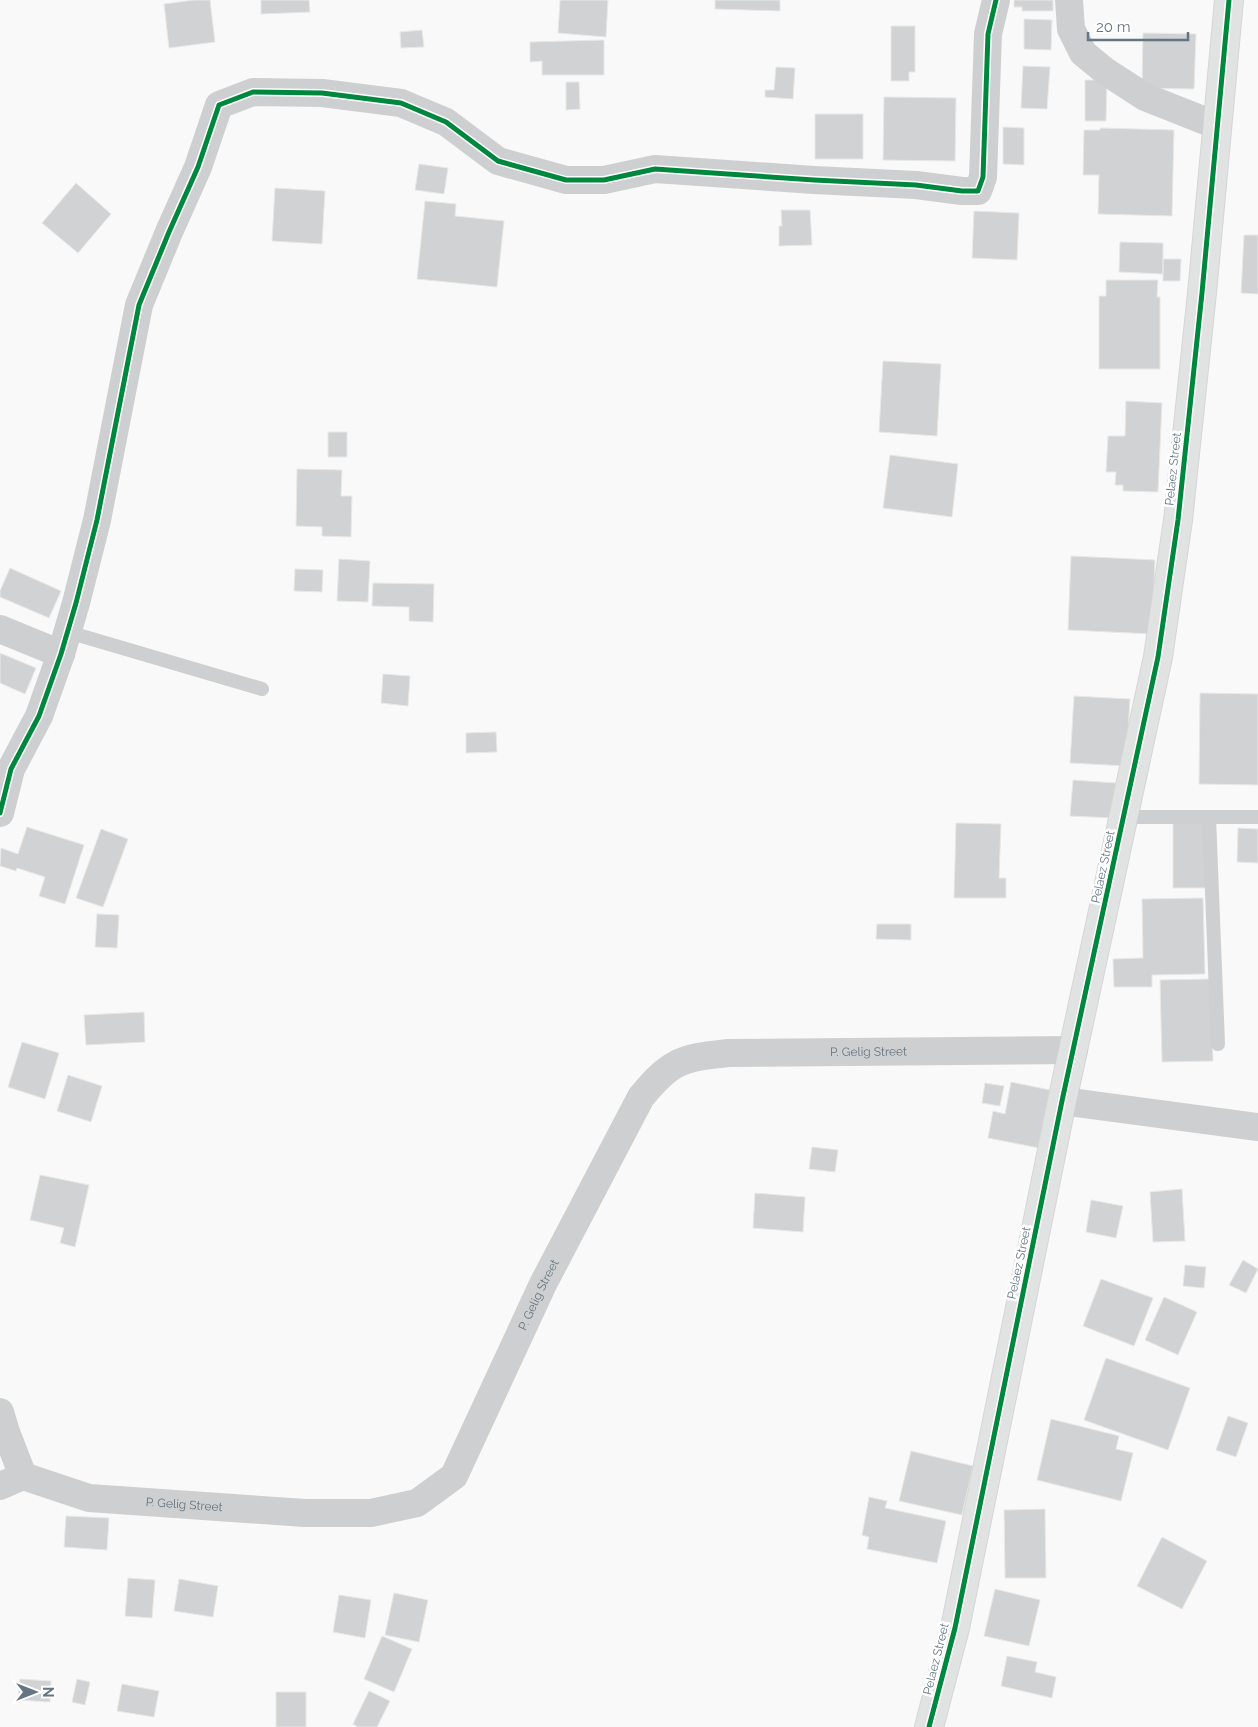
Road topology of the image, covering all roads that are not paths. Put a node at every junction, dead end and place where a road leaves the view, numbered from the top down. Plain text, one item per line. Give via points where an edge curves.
1 (996, 0) edge
2 (1069, 0) edge
3 (1229, 0) edge
4 (1218, 126) junction
5 (0, 629) edge
6 (65, 643) junction
7 (262, 689) dead end
8 (0, 813) edge
9 (1124, 817) junction
10 (1209, 817) junction
11 (1258, 817) edge
12 (1218, 1044) dead end
13 (1074, 1050) junction
14 (1062, 1101) junction
15 (1258, 1127) edge
16 (0, 1412) edge
17 (11, 1481) edge
18 (930, 1727) edge

1 - 6 street via 988,34 983,177 978,190 655,168 604,180 566,180 498,161 446,122 401,103 322,93 253,92 219,105 198,167 139,306 97,520
2 - 4 street via 1071,29 1082,53 1145,96
3 - 4 street, Pelaez Street
4 - 9 street, Pelaez Street via 1178,520 1158,657
5 - 6 street
6 - 7 lane
6 - 8 street via 39,716 11,770
9 - 10 lane
9 - 13 street, Pelaez Street
10 - 11 lane
10 - 12 lane
13 - 14 street, Pelaez Street
13 - 17 street, P. Gelig Street via 729,1053 694,1058 675,1065 641,1096 543,1284 454,1476 418,1503 371,1513 304,1513 98,1499
14 - 15 street
14 - 18 street, Pelaez Street via 955,1628
16 - 17 street via 6,1432

